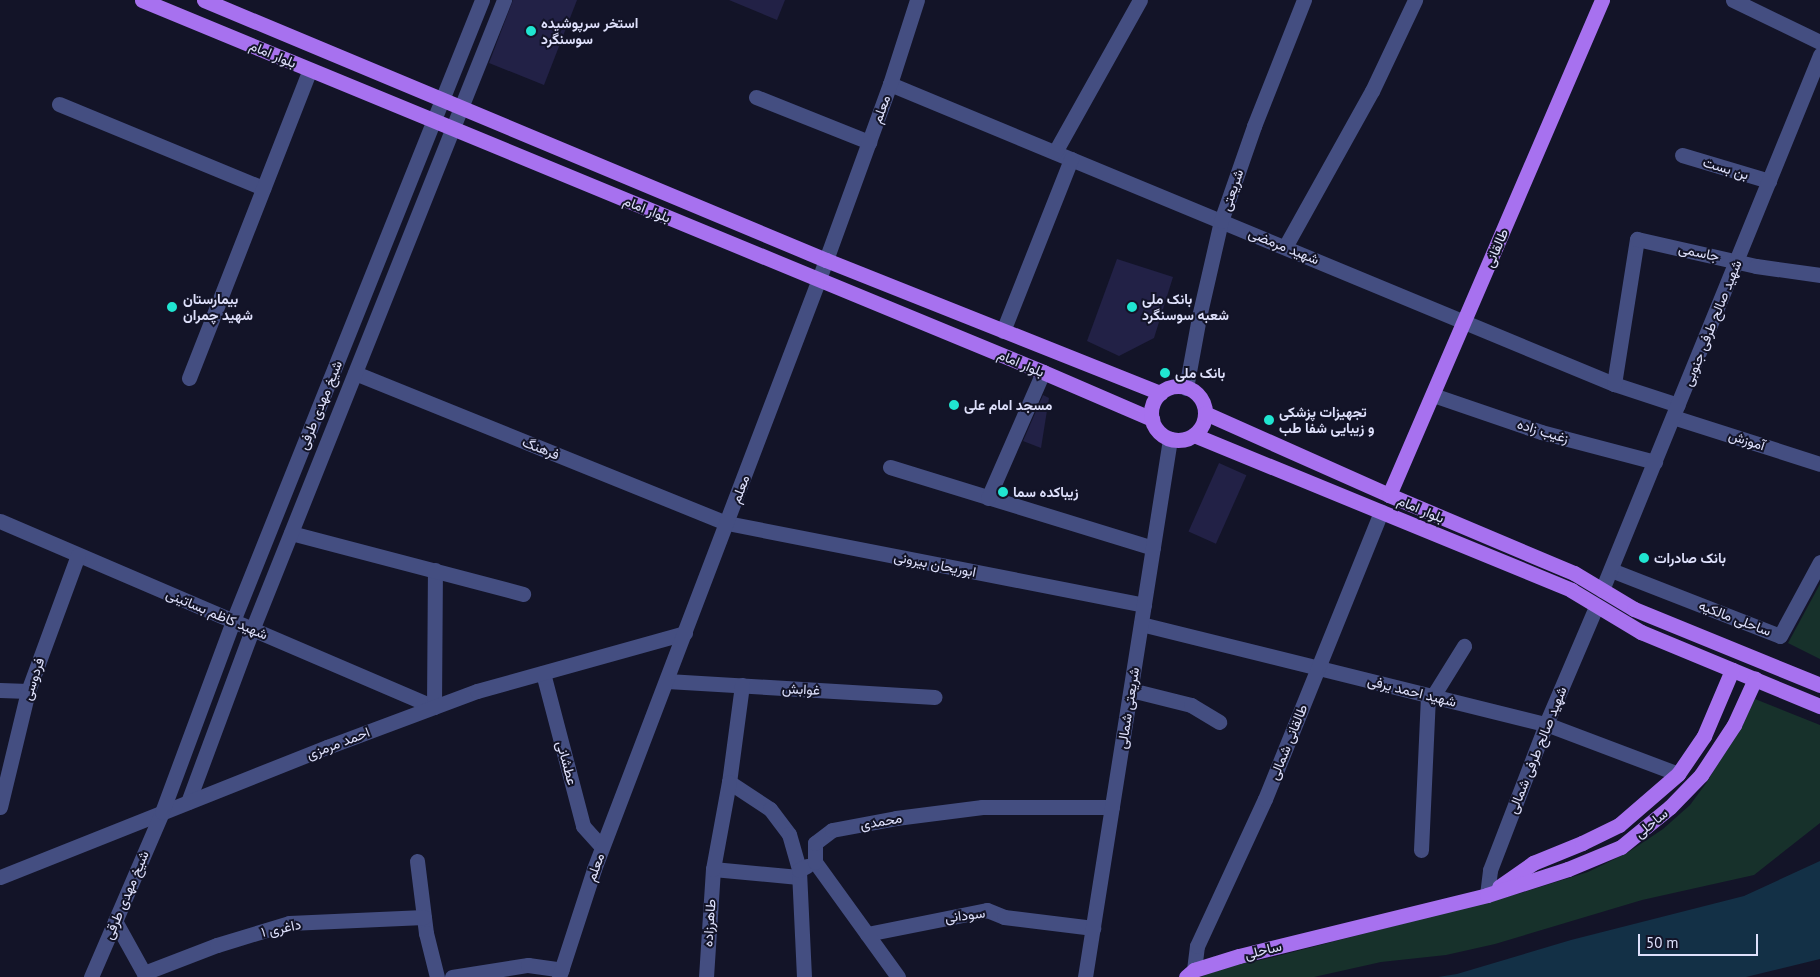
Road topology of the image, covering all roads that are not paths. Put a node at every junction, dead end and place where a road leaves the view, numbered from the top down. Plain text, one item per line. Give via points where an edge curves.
1 (142, 0) edge
2 (204, 0) edge
3 (482, 0) edge
4 (504, 0) edge
5 (917, 0) edge
6 (1140, 0) edge
7 (1415, 0) edge
8 (1602, 0) edge
9 (1733, 0) edge
10 (1298, 2) edge
11 (1820, 42) edge
12 (1820, 54) edge
13 (310, 70) junction
14 (890, 84) junction
15 (756, 97) dead end
16 (442, 100) junction
17 (59, 104) dead end
18 (461, 108) junction
19 (434, 121) junction
20 (453, 129) junction
21 (869, 142) junction
22 (1055, 152) junction
23 (1682, 155) dead end
24 (1071, 159) junction
25 (1769, 181) junction
26 (263, 188) junction
27 (1221, 221) junction
28 (1285, 247) junction
29 (826, 260) junction
30 (1737, 261) junction
31 (1820, 275) edge
32 (819, 279) junction
33 (1464, 322) junction
34 (1003, 331) junction
35 (1044, 372) junction
36 (355, 373) junction
37 (189, 378) dead end
38 (1614, 384) junction
39 (1186, 388) junction
40 (1160, 394) junction
41 (1433, 395) junction
42 (1676, 411) junction
43 (1205, 413) junction
44 (1152, 419) junction
45 (1194, 435) junction
46 (1170, 439) junction
47 (1655, 462) junction
48 (1820, 464) edge
49 (890, 467) dead end
50 (1389, 495) junction
51 (988, 498) junction
52 (1381, 512) junction
53 (0, 522) edge
54 (727, 522) junction
55 (291, 533) junction
56 (1153, 548) junction
57 (78, 555) junction
58 (1820, 562) edge
59 (435, 570) junction
60 (1611, 570) junction
61 (1602, 590) junction
62 (523, 594) dead end
63 (1144, 605) junction
64 (1596, 607) junction
65 (233, 621) junction
66 (1141, 624) junction
67 (252, 630) junction
68 (685, 633) junction
69 (1464, 646) dead end
70 (1318, 667) junction
71 (1732, 670) junction
72 (543, 673) junction
73 (1755, 679) junction
74 (667, 681) junction
75 (742, 685) junction
76 (1820, 685) edge
77 (0, 690) edge
78 (1131, 690) junction
79 (28, 691) junction
80 (1430, 695) junction
81 (935, 697) dead end
82 (1820, 706) edge
83 (434, 708) junction
84 (1219, 722) dead end
85 (1546, 724) junction
86 (1678, 774) junction
87 (729, 782) junction
88 (188, 802) junction
89 (0, 807) edge
90 (1112, 807) junction
91 (162, 812) junction
92 (602, 848) junction
93 (1421, 850) dead end
94 (417, 861) dead end
95 (815, 862) junction
96 (713, 869) junction
97 (799, 873) junction
98 (0, 877) edge
99 (1488, 895) junction
100 (424, 916) junction
101 (115, 921) junction
102 (1093, 928) junction
103 (867, 934) junction
104 (560, 973) edge
105 (1190, 973) edge
106 (145, 975) edge
107 (91, 977) edge
108 (437, 977) edge
109 (452, 977) edge
110 (706, 977) edge
111 (804, 977) edge
112 (898, 977) edge
113 (1085, 977) edge

1 - 13 main road, بلوار امام
2 - 16 main road, بلوار امام
3 - 16 street, شیخ مهدی طرفی
4 - 18 street, شیخ مهدی طرفی
5 - 14 street, معلم
6 - 22 street
7 - 28 street via 1372,91
8 - 33 main road, طالقانی
9 - 11 street
10 - 27 street, شریعتی
12 - 25 street, شهید صالح طرفی جنوبی
13 - 19 main road, بلوار امام
13 - 26 street
14 - 21 street, معلم
14 - 22 street, شهید مرمضی
15 - 21 street
16 - 18 main road, بلوار امام
16 - 19 street, شیخ مهدی طرفی
17 - 26 street
18 - 20 street, شیخ مهدی طرفی
18 - 29 main road, بلوار امام
19 - 20 main road, بلوار امام
19 - 65 street, شیخ مهدی طرفی
20 - 32 main road, بلوار امام
20 - 36 street, شیخ مهدی طرفی
21 - 29 street, معلم
22 - 24 street, شهید مرمضی
23 - 25 street, بن بست
24 - 27 street, شهید مرمضی
24 - 34 street
25 - 30 street, شهید صالح طرفی جنوبی
26 - 37 street
27 - 28 street, شهید مرمضی
27 - 39 street, شریعتی
28 - 33 street, شهید مرمضی
29 - 32 street, معلم
29 - 34 main road, بلوار امام
30 - 31 street, جاسمی
30 - 38 street, جاسمی via 1637,239
30 - 42 street, شهید صالح طرفی جنوبی
32 - 35 main road, بلوار امام
32 - 54 street, معلم
33 - 38 street, شهید مرمضی
33 - 41 main road, طالقانی
34 - 40 main road, بلوار امام
35 - 44 main road, بلوار امام
35 - 51 street
36 - 54 street, فرهنگ
36 - 55 street, شیخ مهدی طرفی
38 - 42 street, شهید مرمضی
39 - 40 main road via 1172,387
39 - 43 main road via 1200,397
40 - 44 main road via 1152,405
41 - 47 street, زغیب زاده via 1541,432
41 - 50 main road, طالقانی
42 - 47 street, شهید صالح طرفی جنوبی
42 - 48 street, آموزش
43 - 45 main road
43 - 50 main road, بلوار امام
44 - 46 main road via 1158,431
45 - 46 main road
45 - 52 main road, بلوار امام
46 - 56 street, شریعتی شمالی
47 - 60 street, شهید صالح طرفی جنوبی
49 - 51 street
50 - 61 main road, بلوار امام via 1574,573
51 - 56 street
52 - 64 main road, بلوار امام via 1571,590
52 - 70 street, طالقانی شمالی
53 - 57 street, شهید کاظم بساتینی
54 - 63 street, ابوریحان بیرونی
54 - 68 street, معلم
55 - 59 street
55 - 67 street, شیخ مهدی طرفی
56 - 63 street, شریعتی شمالی
57 - 65 street, شهید کاظم بساتینی
57 - 79 street, فردوسی
58 - 60 street, ساحلی مالکیه via 1780,636
59 - 62 street
59 - 83 street
60 - 61 street, شهید صالح طرفی جنوبی
61 - 76 main road, بلوار امام via 1634,609
63 - 66 street, شریعتی شمالی
64 - 71 main road, بلوار امام via 1641,632
64 - 85 street, شهید صالح طرفی شمالی
65 - 67 street, شهید کاظم بساتینی
65 - 91 street, شیخ مهدی طرفی
66 - 70 street, شهید احمد یرفی
66 - 78 street, شریعتی شمالی
67 - 83 street, شهید کاظم بساتینی
67 - 88 street, شیخ مهدی طرفی
68 - 72 street, احمد مرمزی
68 - 74 street, معلم
69 - 80 street
70 - 80 street, شهید احمد یرفی
70 - 105 street, طالقانی شمالی via 1265,799 1197,946
71 - 73 main road, بلوار امام
71 - 86 main road, ساحلی via 1704,736
72 - 83 street, احمد مرمزی via 477,691
72 - 92 street, عطشانی via 584,826
73 - 82 main road, بلوار امام
73 - 99 main road, ساحلی via 1734,725 1700,775 1670,807 1621,847 1568,869
74 - 75 street, غوابش
74 - 92 street, معلم
75 - 81 street, غوابش
75 - 87 street, طاهرزاده
77 - 79 street
78 - 84 street via 1191,705
78 - 90 street, شریعتی شمالی
79 - 89 street, فردوسی
80 - 85 street, شهید احمد یرفی
80 - 93 street
83 - 88 street, احمد مرمزی
85 - 86 street, شهید احمد یرفی
85 - 99 street, شهید صالح طرفی شمالی via 1490,870
86 - 99 main road, ساحلی via 1619,825 1533,863
87 - 96 street, طاهرزاده
87 - 97 street via 770,809 789,834
88 - 91 street, احمد مرمزی
90 - 95 street, محمدی via 982,807 896,818 832,830 814,842
90 - 102 street, شریعتی شمالی
91 - 98 street, احمد مرمزی
91 - 101 street, شیخ مهدی طرقی
92 - 104 street, معلم
94 - 100 street
95 - 97 street
95 - 103 street
96 - 97 street
96 - 110 street, طاهرزاده
97 - 111 street
99 - 105 main road, ساحلی via 1239,956
100 - 106 street, داغری ۱ via 289,923 217,945
100 - 108 street
101 - 106 street
101 - 107 street, شیخ مهدی طرقی
102 - 103 street, سودانی via 1004,918 987,910
102 - 113 street, شریعتی شمالی
103 - 112 street
104 - 109 street via 528,966

